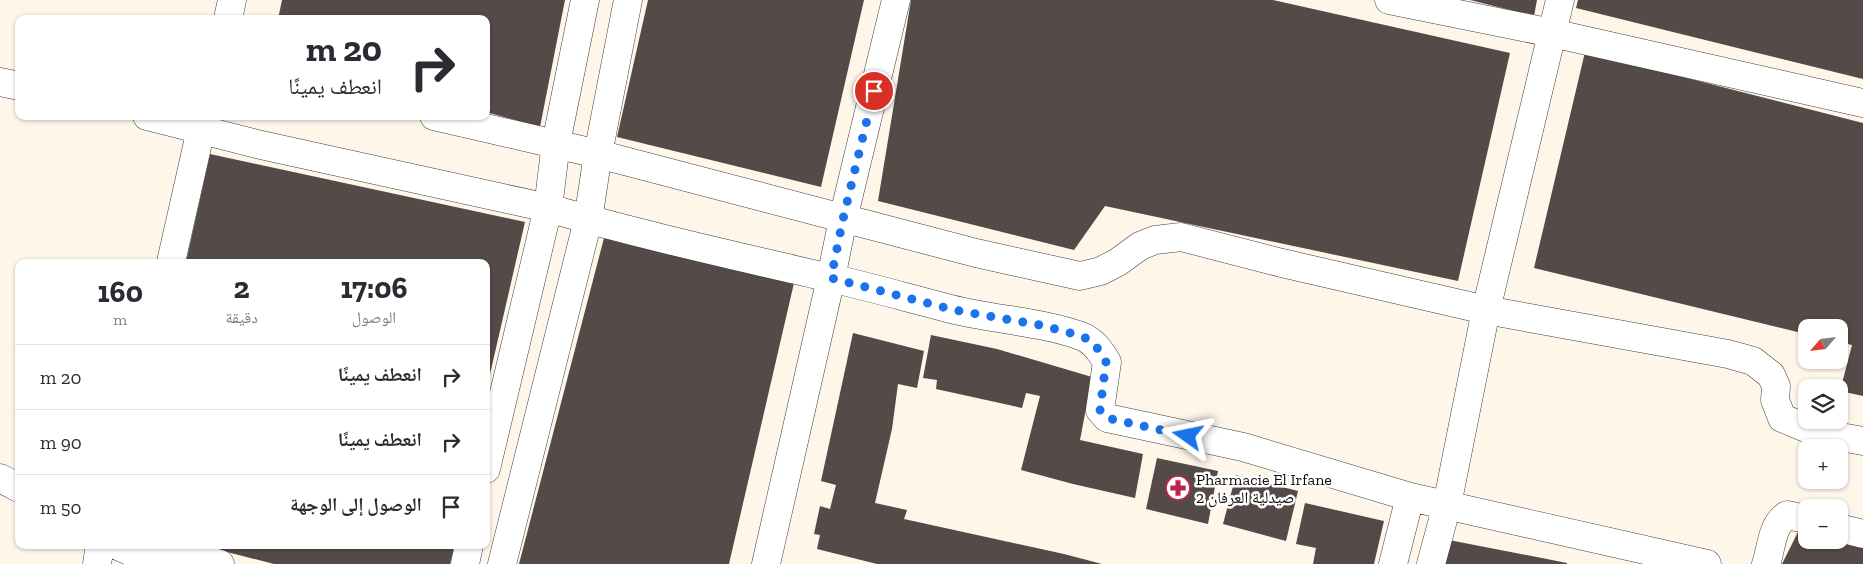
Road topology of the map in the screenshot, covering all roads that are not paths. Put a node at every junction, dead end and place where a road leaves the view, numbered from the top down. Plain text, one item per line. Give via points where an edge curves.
1 (232, 0) edge
2 (585, 0) edge
3 (628, 0) edge
4 (896, 0) edge
5 (1389, 0) edge
6 (1560, 0) edge
7 (229, 15) edge
8 (1552, 33) junction
9 (0, 82) edge
10 (15, 85) edge
11 (1863, 103) edge
12 (178, 120) edge
13 (452, 120) edge
14 (202, 123) edge
15 (556, 143) junction
16 (598, 154) junction
17 (548, 208) junction
18 (843, 219) junction
19 (588, 220) junction
20 (172, 259) edge
21 (831, 278) junction
22 (1486, 310) junction
23 (1863, 440) edge
24 (490, 452) edge
25 (0, 478) edge
26 (15, 486) edge
27 (1410, 497) junction
28 (1447, 505) junction
29 (1798, 517) edge
30 (1848, 530) edge
31 (1863, 534) edge
32 (99, 549) edge
33 (468, 549) edge
34 (135, 555) edge
35 (97, 564) edge
36 (220, 564) edge
37 (464, 564) edge
38 (502, 564) edge
39 (766, 564) edge
40 (1393, 564) edge
41 (1431, 564) edge
42 (1707, 564) edge
43 (1766, 564) edge

1 - 7 street
2 - 15 street
3 - 16 street
4 - 18 street
5 - 8 street
6 - 8 street
8 - 11 street
8 - 22 street
9 - 10 street
12 - 14 street
13 - 15 street
14 - 17 street via 261,145
14 - 20 street
15 - 16 street
15 - 17 street
16 - 18 street
16 - 19 street
17 - 19 street
17 - 24 street
18 - 21 street
18 - 22 street via 1080,276 1101,271 1155,240 1180,237
19 - 21 street
19 - 38 street
21 - 27 street via 954,310 1082,336 1094,343 1106,362 1100,410 1107,418 1243,446
21 - 39 street
22 - 23 street via 1753,361 1771,375 1782,418 1818,433
22 - 28 street
25 - 26 street
27 - 28 street
27 - 40 street
28 - 41 street
28 - 42 street
29 - 43 street via 1787,515 1781,519 1773,535
30 - 31 street
32 - 35 street
33 - 37 street
34 - 36 street via 162,552 191,555

